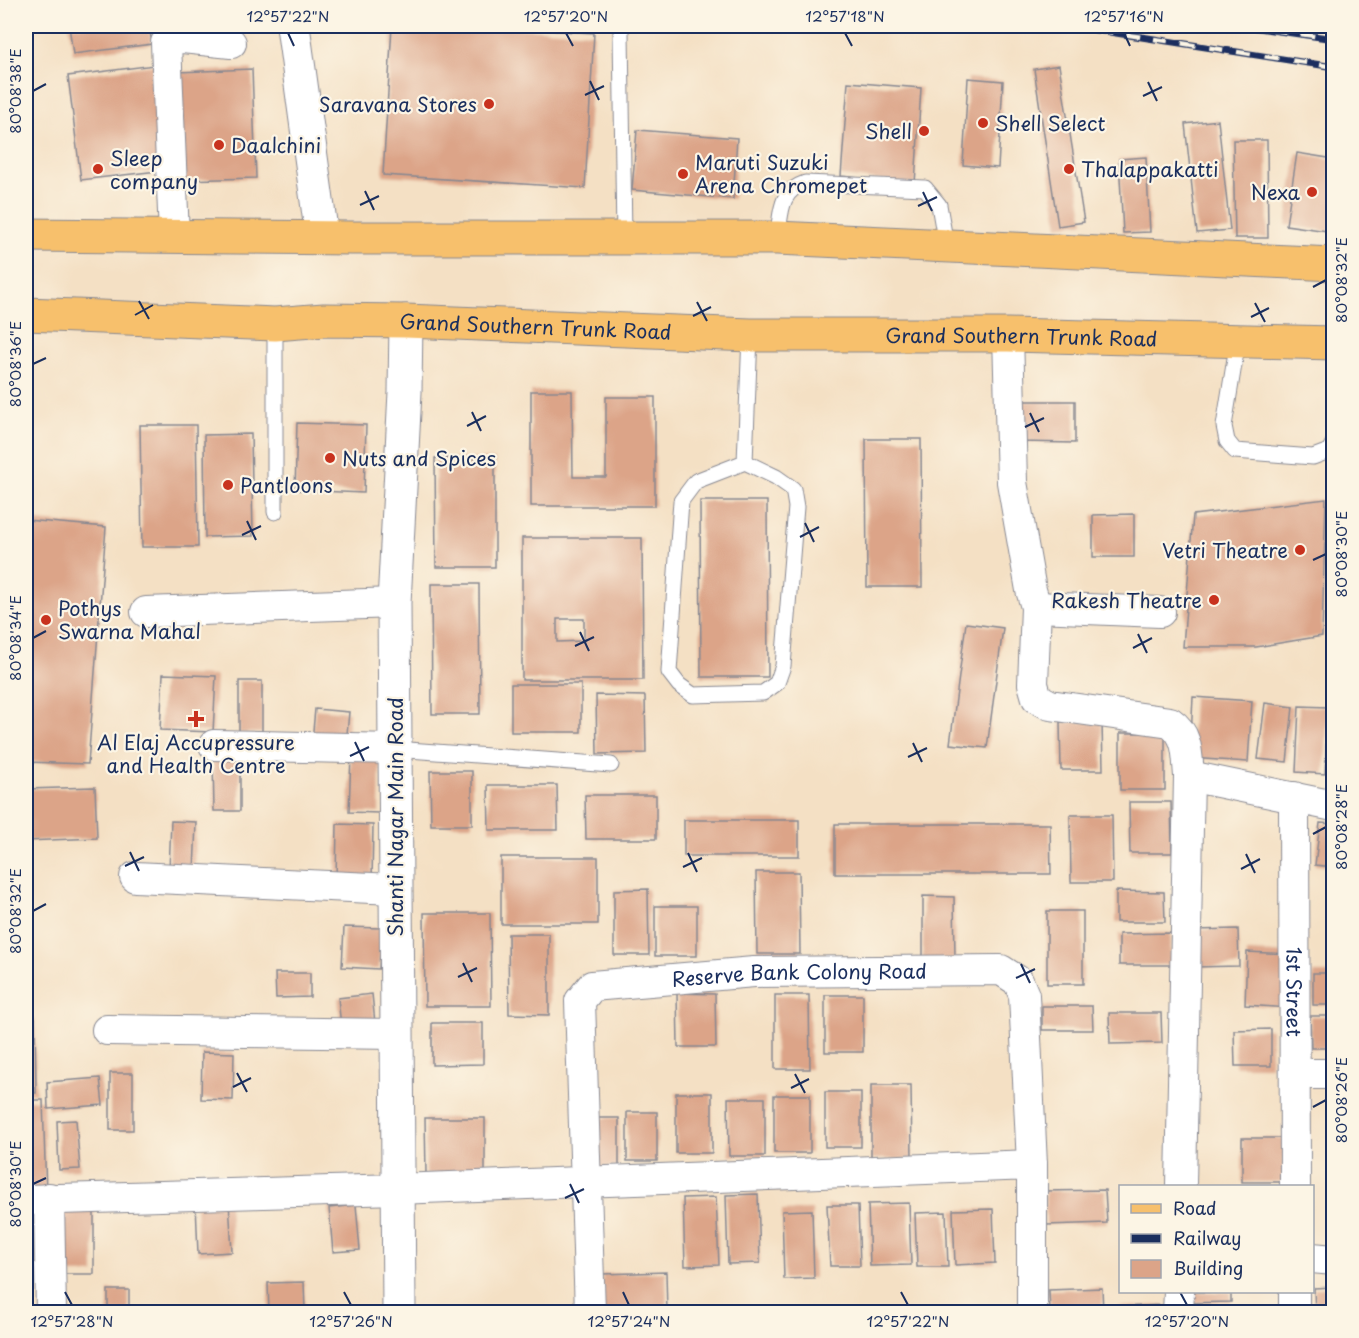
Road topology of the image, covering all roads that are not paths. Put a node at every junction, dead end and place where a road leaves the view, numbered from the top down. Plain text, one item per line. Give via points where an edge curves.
1 (293, 26) edge
2 (621, 32) dead end
3 (231, 43) dead end
4 (26, 236) edge
5 (174, 236) junction
6 (322, 237) junction
7 (624, 238) junction
8 (777, 238) junction
9 (946, 246) junction
10 (1334, 264) edge
11 (26, 314) edge
12 (406, 321) junction
13 (274, 324) junction
14 (750, 335) junction
15 (1008, 335) junction
16 (1238, 340) junction
17 (1334, 342) edge
18 (1334, 442) edge
19 (745, 462) junction
20 (275, 512) dead end
21 (394, 603) junction
22 (1036, 607) junction
23 (146, 612) dead end
24 (1160, 612) dead end
25 (214, 745) dead end
26 (395, 749) junction
27 (611, 765) dead end
28 (1189, 776) junction
29 (1294, 797) junction
30 (1334, 806) edge
31 (135, 877) dead end
32 (394, 889) junction
33 (107, 1030) dead end
34 (397, 1034) junction
35 (1295, 1074) junction
36 (1334, 1074) edge
37 (1032, 1166) junction
38 (586, 1182) junction
39 (1181, 1185) edge
40 (1295, 1185) edge
41 (398, 1189) junction
42 (37, 1199) edge
43 (1314, 1258) edge
44 (1334, 1260) edge
45 (1179, 1293) edge
46 (1294, 1293) edge
47 (51, 1312) edge
48 (399, 1312) edge
49 (590, 1312) edge
50 (1032, 1312) edge
51 (1178, 1312) edge
52 (1294, 1312) edge

1 - 6 street
2 - 7 lane
3 - 5 street via 173,37 166,43
4 - 5 main road
5 - 6 main road
6 - 7 main road
7 - 8 main road
8 - 9 main road
8 - 9 lane via 785,196 793,187 805,183 925,188 939,205
9 - 10 main road
11 - 13 main road, Grand Southern Trunk Road
12 - 13 main road, Grand Southern Trunk Road
12 - 14 main road, Grand Southern Trunk Road
12 - 21 street, Shanti Nagar Main Road
13 - 20 lane
14 - 15 main road, Grand Southern Trunk Road
14 - 19 lane
15 - 16 main road, Grand Southern Trunk Road
15 - 22 street via 1012,482
16 - 17 main road, Grand Southern Trunk Road
16 - 18 lane via 1224,426 1227,441 1235,451 1313,457 1329,451
19 - 19 lane via 696,481 681,501 669,672 693,695 763,693 777,683 783,666 796,507 793,489
21 - 23 street
21 - 26 street, Shanti Nagar Main Road
22 - 24 street
22 - 28 street via 1033,684 1037,698 1050,705 1170,722 1180,729 1185,740
25 - 26 street
26 - 27 lane
26 - 32 street, Shanti Nagar Main Road
28 - 29 street
28 - 39 street
29 - 30 street
29 - 35 street, 1st Street
31 - 32 street
32 - 34 street, Shanti Nagar Main Road
33 - 34 street
34 - 41 street, Shanti Nagar Main Road
35 - 36 street
35 - 40 street, 1st Street
37 - 38 street
37 - 38 street, Reserve Bank Colony Road via 1024,995 1018,981 1000,970 754,972 592,986 580,1001
37 - 50 street, Reserve Bank Colony Road
38 - 41 street
38 - 49 street, Reserve Bank Colony Road
41 - 42 street
41 - 48 street, Shanti Nagar Main Road
42 - 47 street
43 - 44 street
45 - 51 street
46 - 52 street

